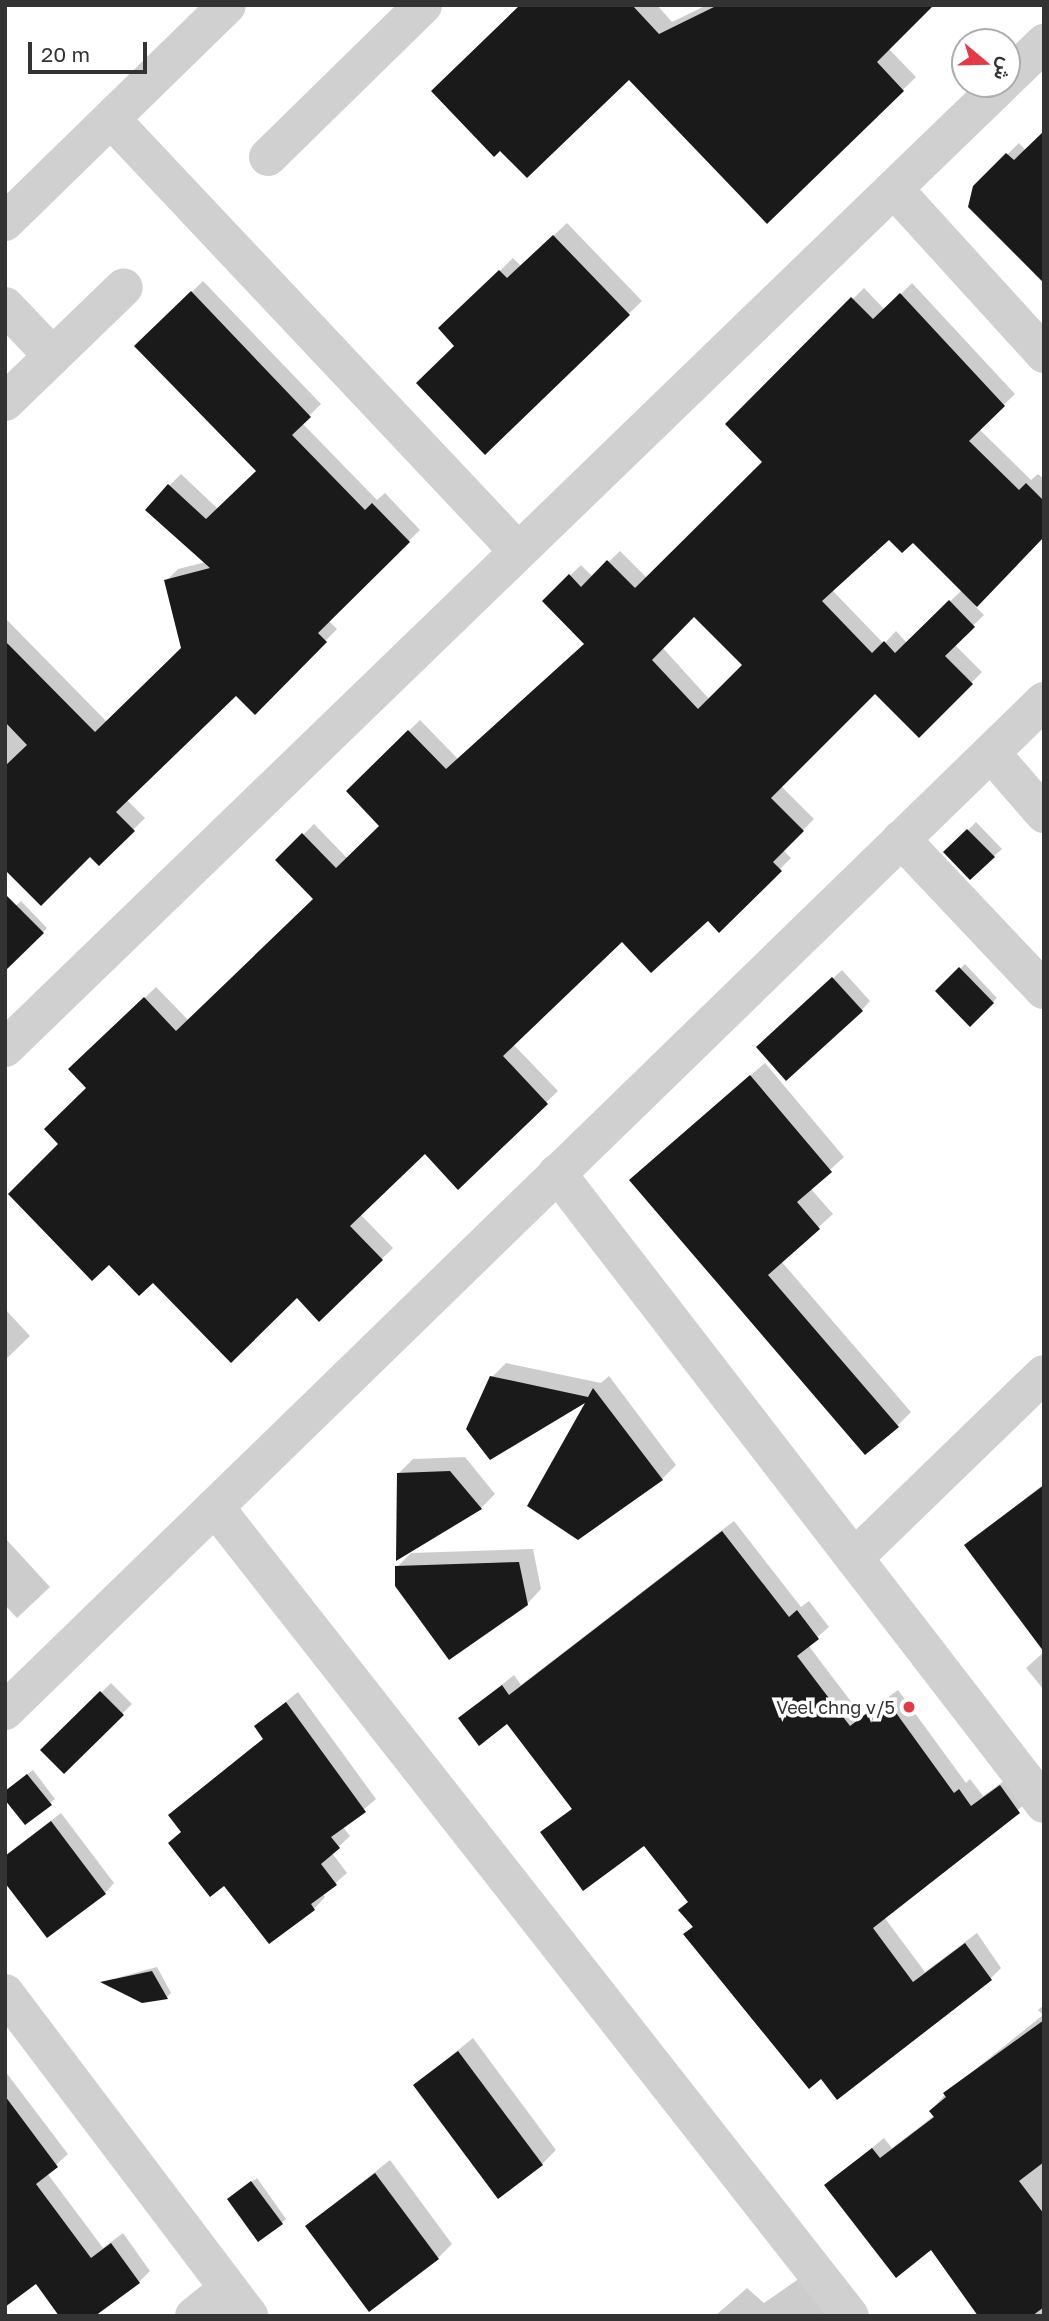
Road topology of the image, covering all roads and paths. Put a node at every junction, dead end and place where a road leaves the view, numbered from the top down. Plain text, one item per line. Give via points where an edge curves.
1 (227, 5) edge
2 (423, 5) edge
3 (1044, 43) edge
4 (1021, 65) edge
5 (988, 98) edge
6 (111, 119) junction
7 (268, 157) dead end
8 (894, 189) junction
9 (5, 222) edge
10 (124, 288) dead end
11 (5, 306) edge
12 (1044, 354) edge
13 (53, 356) junction
14 (5, 402) edge
15 (516, 549) junction
16 (1044, 701) edge
17 (991, 752) junction
18 (1044, 814) edge
19 (901, 839) junction
20 (1044, 990) edge
21 (5, 1048) edge
22 (557, 1173) junction
23 (1044, 1374) edge
24 (215, 1507) junction
25 (854, 1558) junction
26 (5, 1711) edge
27 (1044, 1804) edge
28 (5, 1993) edge
29 (238, 2302) edge
30 (194, 2316) edge
31 (850, 2316) edge

1 - 6 street
2 - 7 street
3 - 4 street
5 - 8 street
6 - 9 street
6 - 15 street
8 - 12 street
8 - 15 street
10 - 13 street
11 - 13 street
13 - 14 street
15 - 21 street
16 - 17 street
17 - 18 street
17 - 19 street
19 - 20 street
19 - 22 street
22 - 24 street
22 - 25 street
23 - 25 street
24 - 26 street
24 - 31 street
25 - 27 street
28 - 29 street
29 - 30 street

